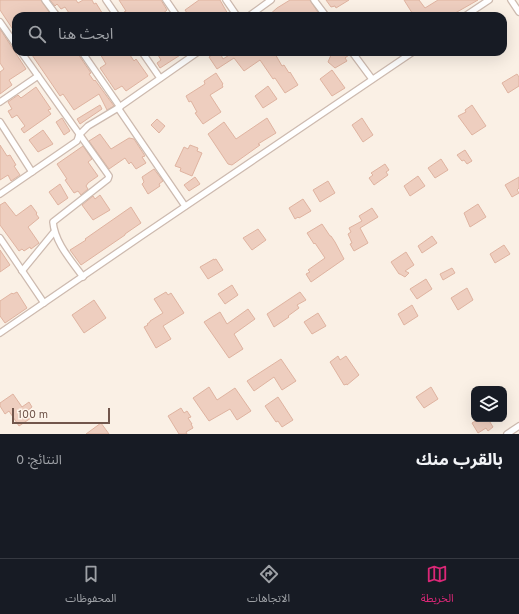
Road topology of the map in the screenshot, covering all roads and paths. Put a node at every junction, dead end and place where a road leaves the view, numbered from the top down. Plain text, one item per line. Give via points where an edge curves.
1 (45, 0) edge
2 (106, 0) edge
3 (166, 0) edge
4 (226, 0) edge
5 (271, 0) edge
6 (314, 0) edge
7 (489, 0) edge
8 (511, 0) edge
9 (481, 2) edge
10 (52, 12) edge
11 (114, 12) edge
12 (174, 12) edge
13 (234, 12) edge
14 (254, 12) edge
15 (323, 12) edge
16 (470, 12) edge
17 (519, 12) edge
18 (0, 22) edge
19 (12, 38) edge
20 (24, 56) edge
21 (85, 56) edge
22 (145, 56) edge
23 (192, 56) edge
24 (355, 56) edge
25 (407, 56) edge
26 (38, 76) junction
27 (160, 78) junction
28 (372, 79) junction
29 (0, 102) edge
30 (119, 107) junction
31 (0, 122) edge
32 (79, 135) junction
33 (32, 172) junction
34 (0, 194) edge
35 (186, 206) junction
36 (54, 232) junction
37 (0, 238) edge
38 (22, 271) junction
39 (83, 277) junction
40 (44, 303) junction
41 (0, 333) edge
42 (519, 426) edge
43 (507, 434) edge

1 - 10 street
2 - 11 street
3 - 12 street
4 - 13 street
5 - 14 street
6 - 15 street
7 - 9 street
8 - 17 street
9 - 16 street
18 - 19 street
20 - 26 street
21 - 30 street
22 - 27 street
23 - 27 street
24 - 28 street
25 - 28 street
26 - 29 street
26 - 32 street
27 - 30 street
28 - 35 street
30 - 32 street via 88,126
30 - 35 street
31 - 33 street
32 - 33 street via 77,140
32 - 36 street via 107,173 108,179 53,222
33 - 34 street
35 - 39 street
36 - 38 street
36 - 39 street
37 - 38 street
38 - 40 street
39 - 40 street
40 - 41 street
42 - 43 street

